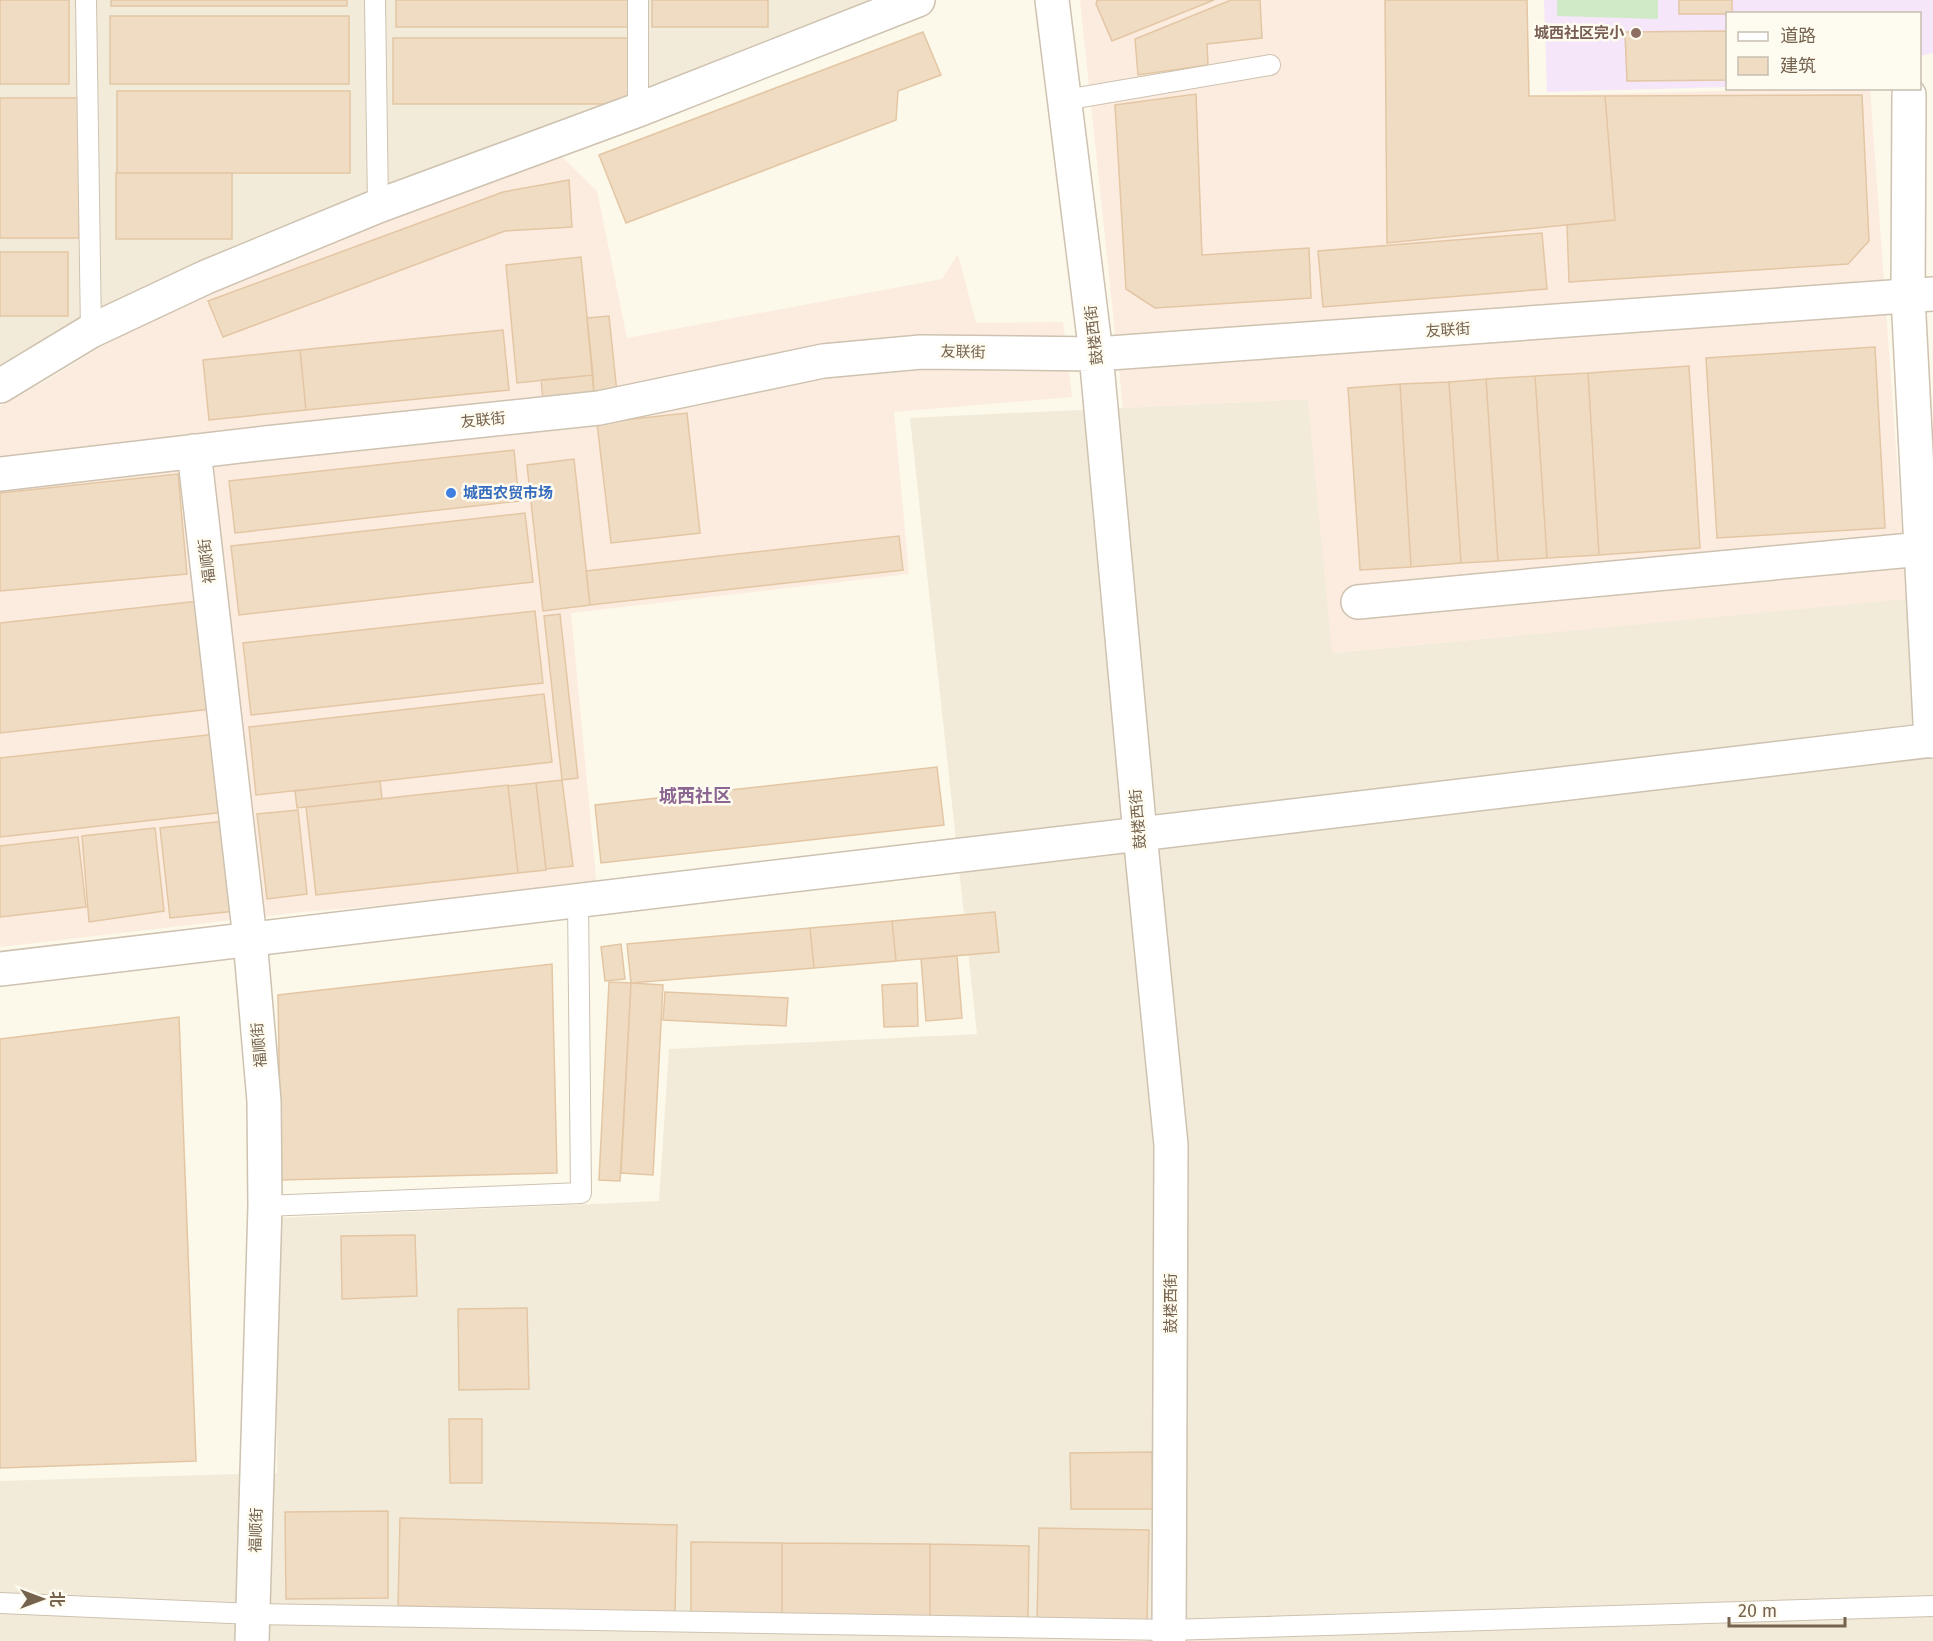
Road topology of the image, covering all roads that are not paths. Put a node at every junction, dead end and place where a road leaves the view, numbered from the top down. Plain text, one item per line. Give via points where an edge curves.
1 (86, 0) edge
2 (375, 0) edge
3 (638, 0) edge
4 (918, 0) edge
5 (1052, 0) edge
6 (1270, 65) dead end
7 (1909, 95) dead end
8 (1065, 100) junction
9 (638, 110) junction
10 (378, 206) junction
11 (1921, 296) edge
12 (91, 331) junction
13 (1096, 354) junction
14 (0, 386) edge
15 (194, 451) junction
16 (0, 474) edge
17 (1922, 549) junction
18 (1358, 602) dead end
19 (1932, 740) edge
20 (1140, 834) junction
21 (578, 900) junction
22 (250, 939) junction
23 (0, 969) edge
24 (265, 1206) junction
25 (0, 1603) edge
26 (1933, 1606) edge
27 (253, 1627) edge
28 (1169, 1635) edge

1 - 12 lane
2 - 10 lane
3 - 9 lane
4 - 9 street
5 - 8 street, 鼓楼西街
6 - 8 lane
7 - 11 street
8 - 13 street, 鼓楼西街
9 - 10 street
10 - 12 street via 206,276
11 - 13 street, 友联街
11 - 17 street
12 - 14 street
13 - 15 street, 友联街 via 921,352 823,361 599,408
13 - 20 street, 鼓楼西街
15 - 16 street, 友联街
15 - 22 street, 福顺街
17 - 18 street
17 - 19 street
19 - 20 street
20 - 21 street
20 - 28 street, 鼓楼西街 via 1172,1145
21 - 22 street
21 - 24 lane via 581,1193
22 - 23 street
22 - 24 street, 福顺街 via 264,1101
24 - 27 street, 福顺街
25 - 27 lane
26 - 28 lane
27 - 28 lane

